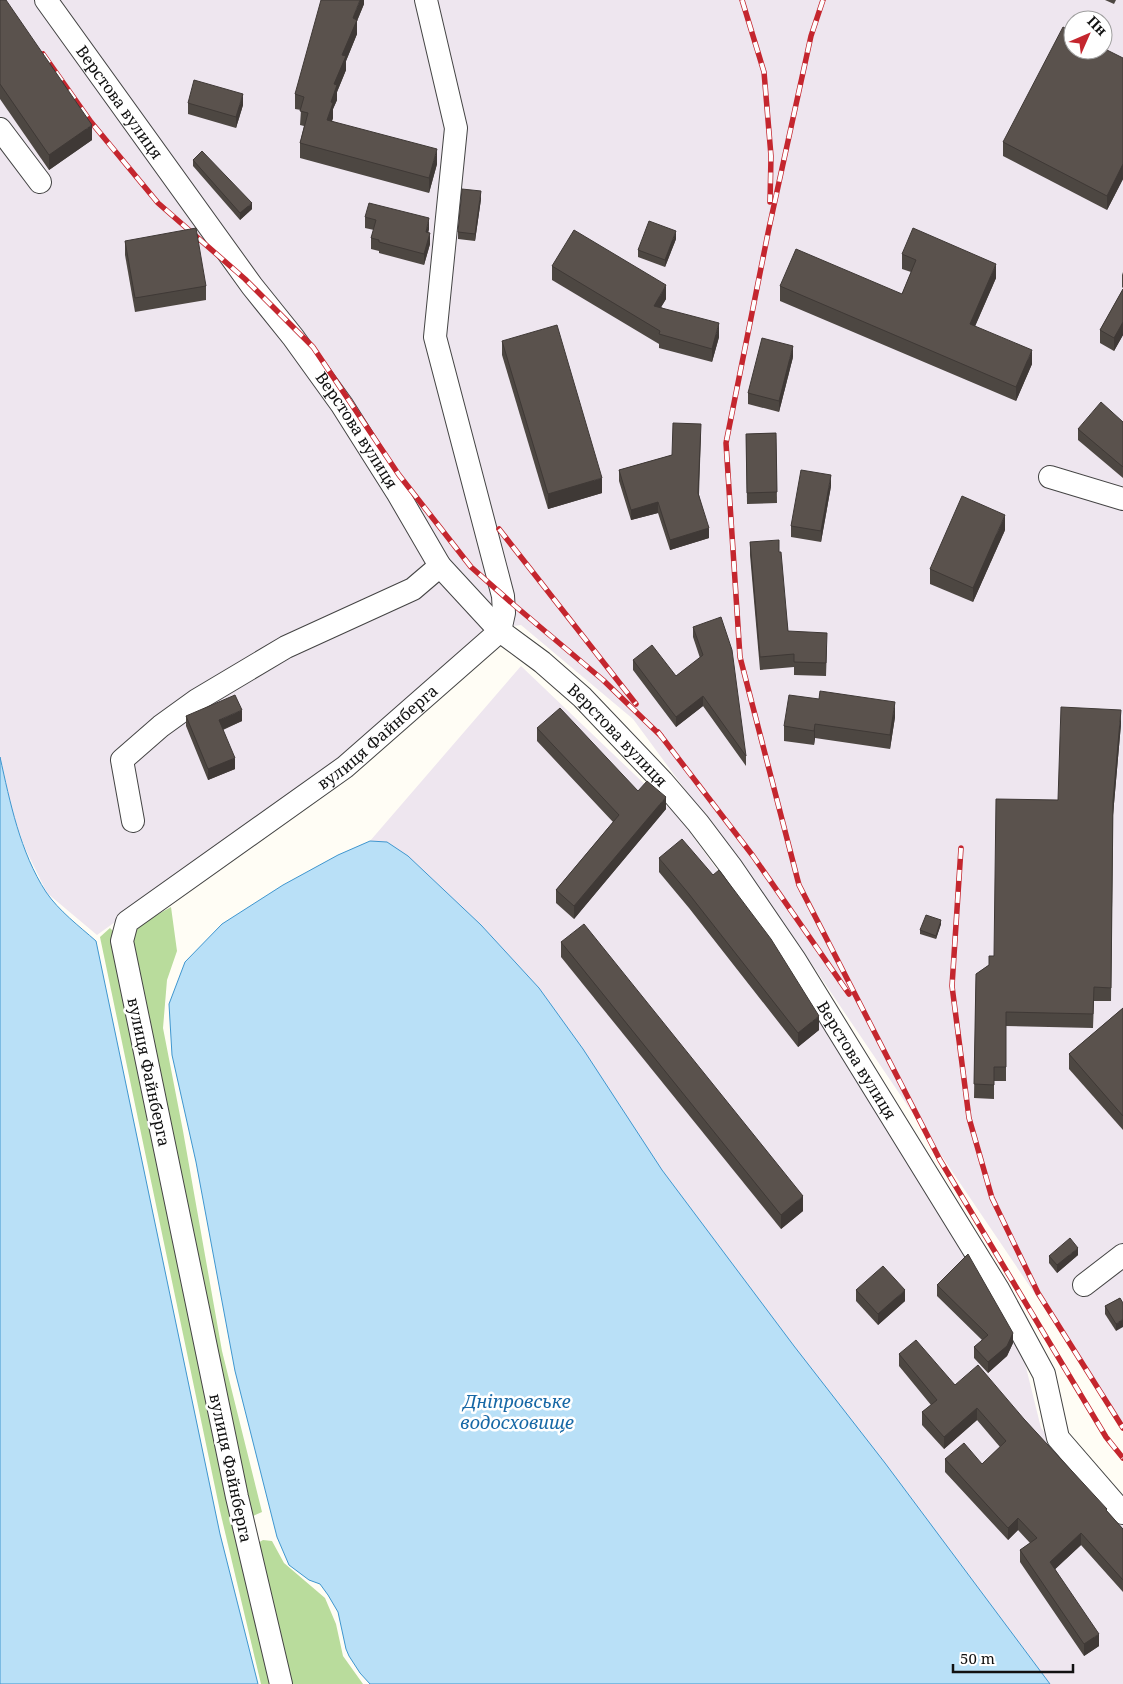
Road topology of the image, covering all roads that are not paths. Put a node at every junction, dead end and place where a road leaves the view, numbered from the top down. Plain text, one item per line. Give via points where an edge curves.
1 (46, 0) edge
2 (426, 0) edge
3 (0, 129) edge
4 (40, 182) dead end
5 (1050, 477) dead end
6 (1123, 499) edge
7 (440, 566) junction
8 (500, 631) junction
9 (133, 821) dead end
10 (1123, 1255) edge
11 (1084, 1285) dead end
12 (1123, 1513) edge
13 (281, 1684) edge

1 - 7 street, Верстова вулиця via 252,286 342,404
2 - 8 street via 456,128 435,337 503,596
3 - 4 street
5 - 6 street
7 - 8 street, Верстова вулиця
7 - 9 street via 413,589 286,647 197,700 161,726 122,760
8 - 12 street, Верстова вулиця via 582,697 662,781 732,868 795,960 998,1289 1044,1374 1058,1438
8 - 13 street, вулиця Файнберга via 345,767 127,922 122,942 237,1497
10 - 11 street

